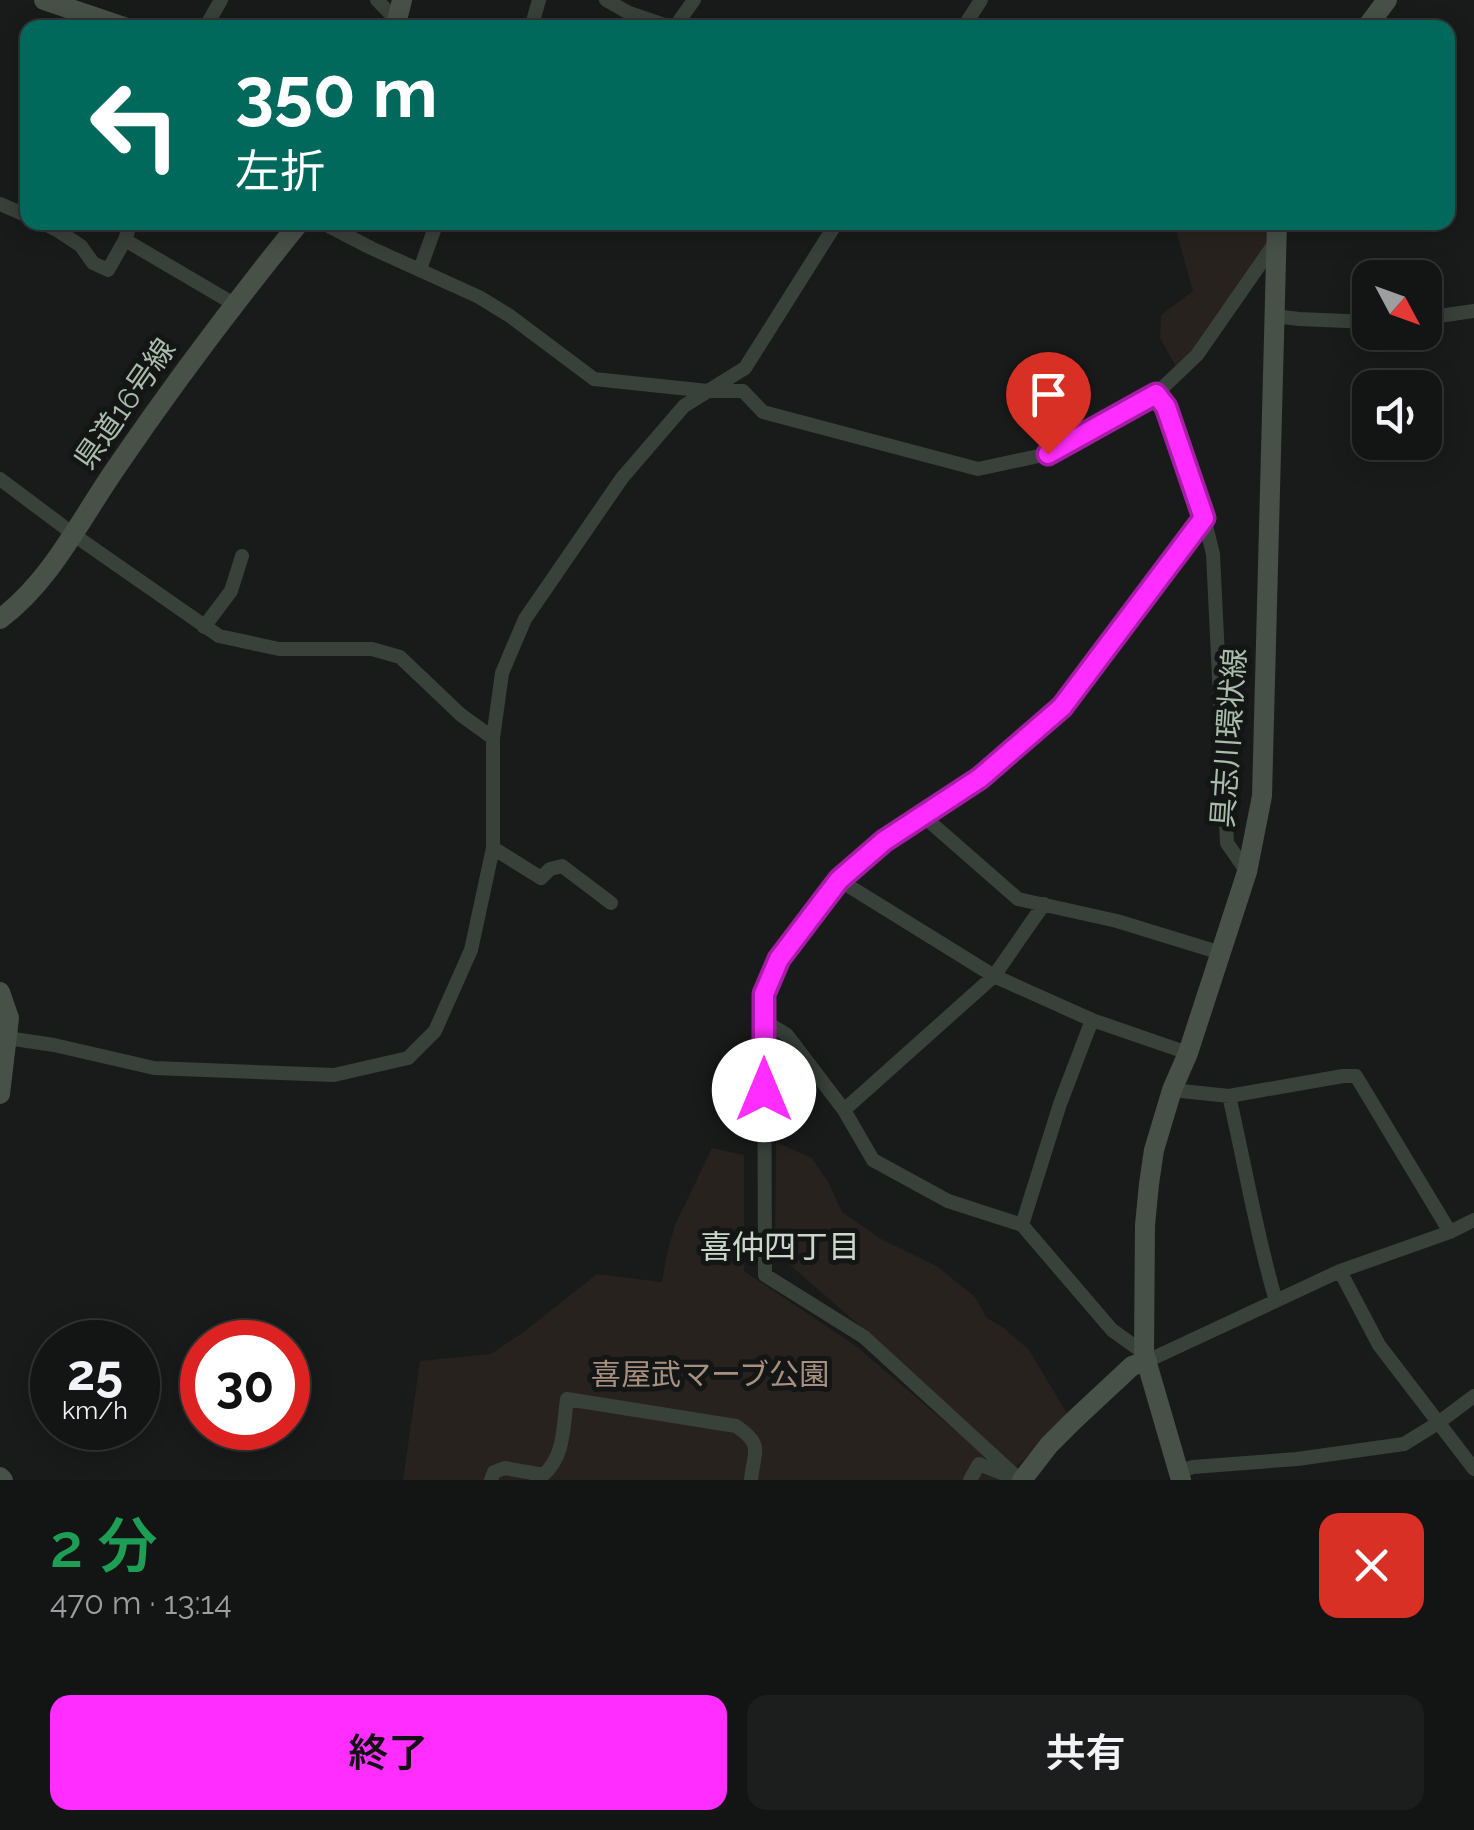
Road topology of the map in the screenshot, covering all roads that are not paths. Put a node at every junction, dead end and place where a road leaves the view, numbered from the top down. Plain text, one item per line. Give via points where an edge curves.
1 (44, 0) edge
2 (377, 0) edge
3 (606, 0) edge
4 (104, 20) edge
5 (394, 20) edge
6 (650, 20) edge
7 (58, 230) edge
8 (129, 230) edge
9 (294, 230) edge
10 (336, 230) edge
11 (434, 230) edge
12 (832, 230) edge
13 (1277, 231) edge
14 (125, 240) junction
15 (420, 269) junction
16 (234, 304) junction
17 (1474, 311) edge
18 (1275, 316) junction
19 (1442, 316) edge
20 (1352, 321) edge
21 (708, 391) junction
22 (1156, 394) junction
23 (0, 479) edge
24 (1204, 518) junction
25 (74, 533) junction
26 (242, 556) dead end
27 (0, 619) edge
28 (204, 627) junction
29 (493, 738) junction
30 (922, 815) junction
31 (492, 848) junction
32 (1247, 872) junction
33 (839, 880) junction
34 (611, 903) dead end
35 (1044, 904) junction
36 (1221, 953) junction
37 (994, 976) junction
38 (0, 992) edge
39 (1092, 1020) junction
40 (764, 1021) junction
41 (6, 1038) junction
42 (1188, 1053) junction
43 (1172, 1090) junction
44 (0, 1094) edge
45 (1229, 1096) junction
46 (844, 1110) junction
47 (1474, 1220) edge
48 (1022, 1225) junction
49 (1450, 1232) junction
50 (1340, 1271) junction
51 (1276, 1301) junction
52 (1146, 1357) junction
53 (1474, 1396) edge
54 (1438, 1423) junction
55 (1474, 1469) edge
56 (1179, 1476) edge
57 (492, 1480) edge
58 (751, 1480) edge
59 (970, 1480) edge
60 (1021, 1480) edge

1 - 4 main road
2 - 5 street
3 - 6 street
7 - 14 street via 108,270
8 - 14 street
9 - 16 main road, 県道16号線
10 - 15 street
11 - 15 street
12 - 21 street via 745,368
13 - 18 main road, 具志川環状線
13 - 22 street via 1197,355
14 - 16 street
15 - 21 street via 510,316 594,379
16 - 25 main road, 県道16号線
17 - 19 street
18 - 20 street
18 - 32 main road, 具志川環状線 via 1262,796
21 - 22 street via 743,390 763,412 978,470 1048,454
21 - 29 street via 684,406 622,478 526,619 502,673
22 - 24 street
23 - 25 street
24 - 30 street via 1062,707 980,778
24 - 32 street via 1213,554 1227,843
25 - 27 main road, 県道16号線 via 38,584
25 - 28 street
26 - 28 street via 230,591
28 - 29 street via 280,649 372,649 400,657
29 - 31 street
30 - 33 street
30 - 35 street via 1018,899
31 - 34 street via 541,878 562,866
31 - 41 street via 471,950 435,1031 408,1058 334,1075 154,1068
32 - 36 main road, 具志川環状線
33 - 37 street
33 - 40 street via 779,959 764,994
35 - 36 street
35 - 37 street
36 - 42 main road, 具志川環状線
37 - 39 street
37 - 46 street
38 - 41 main road
39 - 42 street
39 - 48 street
40 - 46 street via 786,1035
40 - 60 street via 765,1275 864,1338
41 - 44 main road
42 - 43 main road, 具志川環状線
43 - 45 street
43 - 52 main road, 具志川環状線 via 1148,1184
45 - 49 street via 1356,1076
45 - 51 street
46 - 48 street via 873,1160 948,1200
47 - 49 street
48 - 52 street via 1112,1330
49 - 50 street
50 - 51 street
50 - 54 street via 1379,1344
51 - 52 street
52 - 56 main road, 具志川環状線
52 - 60 main road via 1072,1422
53 - 54 street
54 - 55 street
54 - 56 street via 1404,1444 1193,1467
57 - 58 street via 505,1468 542,1475 551,1468 561,1450 567,1399 736,1426 755,1442
59 - 60 street via 978,1464

